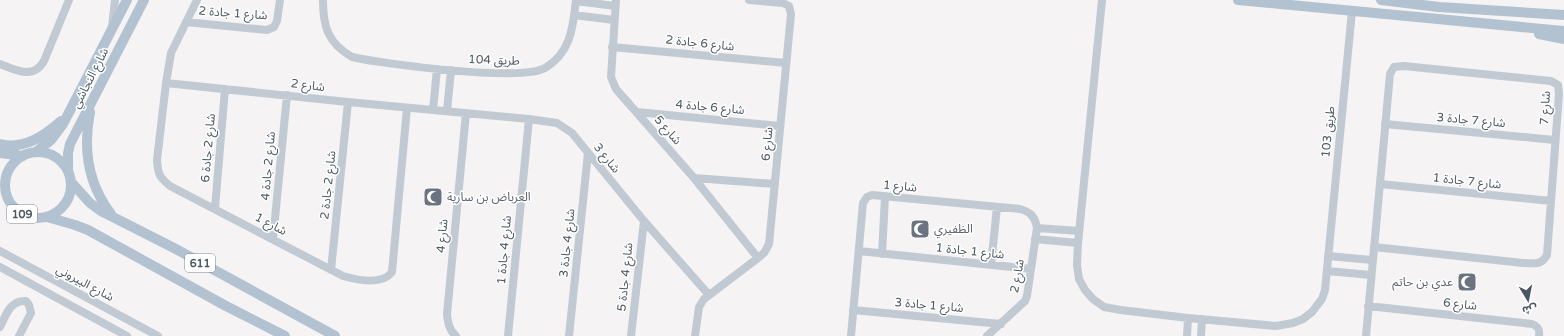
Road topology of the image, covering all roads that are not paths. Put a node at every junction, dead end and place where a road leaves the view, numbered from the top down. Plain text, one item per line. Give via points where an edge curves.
1 (69, 0) edge
2 (115, 0) edge
3 (127, 0) edge
4 (144, 0) edge
5 (198, 0) edge
6 (280, 0) edge
7 (323, 0) edge
8 (576, 0) edge
9 (749, 0) edge
10 (1102, 0) edge
11 (1238, 0) edge
12 (1381, 0) edge
13 (616, 3) edge
14 (1352, 11) junction
15 (574, 15) junction
16 (1564, 15) edge
17 (614, 20) junction
18 (186, 22) junction
19 (1508, 26) junction
20 (111, 30) junction
21 (1564, 31) edge
22 (1564, 39) edge
23 (612, 46) junction
24 (786, 63) junction
25 (0, 64) edge
26 (436, 69) junction
27 (451, 70) junction
28 (166, 82) junction
29 (225, 90) junction
30 (286, 95) junction
31 (348, 102) junction
32 (91, 103) junction
33 (407, 108) junction
34 (433, 110) junction
35 (447, 111) junction
36 (637, 112) junction
37 (466, 113) junction
38 (67, 116) junction
39 (529, 119) junction
40 (1385, 124) junction
41 (780, 126) junction
42 (1555, 140) junction
43 (0, 144) edge
44 (36, 152) junction
45 (0, 153) edge
46 (588, 153) junction
47 (23, 156) junction
48 (68, 170) junction
49 (694, 178) junction
50 (71, 182) junction
51 (775, 184) junction
52 (1380, 184) junction
53 (0, 193) edge
54 (885, 197) junction
55 (8, 200) junction
56 (1551, 201) junction
57 (997, 207) junction
58 (215, 208) junction
59 (47, 217) junction
60 (113, 218) junction
61 (644, 221) junction
62 (1037, 228) junction
63 (1079, 231) junction
64 (274, 239) junction
65 (1035, 240) junction
66 (1078, 244) junction
67 (1374, 247) junction
68 (0, 251) edge
69 (859, 252) junction
70 (882, 254) junction
71 (1328, 256) junction
72 (758, 258) junction
73 (1372, 260) junction
74 (991, 265) junction
75 (0, 267) edge
76 (1031, 269) junction
77 (331, 270) junction
78 (1327, 271) junction
79 (1371, 275) junction
80 (709, 295) junction
81 (226, 306) junction
82 (1368, 306) junction
83 (854, 310) junction
84 (1188, 318) junction
85 (1202, 319) junction
86 (1001, 324) junction
87 (0, 327) edge
88 (20, 336) edge
89 (127, 336) edge
90 (158, 336) edge
91 (270, 336) edge
92 (286, 336) edge
93 (335, 336) edge
94 (456, 336) edge
95 (508, 336) edge
96 (569, 336) edge
97 (631, 336) edge
98 (695, 336) edge
99 (851, 336) edge
100 (987, 336) edge
101 (1187, 336) edge
102 (1200, 336) edge
103 (1366, 336) edge
104 (1539, 336) edge

1 - 25 street via 39,68 23,73
2 - 20 street
3 - 20 main road, شارع النجاشي
4 - 32 main road, شارع النجاشي
5 - 18 street, شارع 1
6 - 18 street, شارع 1 جادة 2 via 277,21 274,27 267,30
7 - 26 street, طريق 104 via 324,22 332,42 352,57
8 - 13 street, طريق 104
8 - 15 street, طريق 104
9 - 24 street, شارع 6 via 783,3 789,6 791,14
10 - 63 street, طريق 103
11 - 14 main road
12 - 16 main road via 1439,7
13 - 17 street, شارع 5
14 - 19 main road
14 - 71 street, طريق 103
15 - 17 street
15 - 27 street, طريق 104 via 572,34 565,49 544,69 518,74
17 - 23 street, شارع 5
18 - 28 street, شارع 1 via 171,53
19 - 21 main road
19 - 22 main road
20 - 38 main road, شارع النجاشي
23 - 24 street, شارع 6 جادة 2
23 - 36 street, شارع 5 via 611,77 616,89
24 - 41 street, شارع 6
26 - 27 street, طريق 104
26 - 34 street
27 - 35 street, طريق 104
28 - 29 street, شارع 2
28 - 58 street, شارع 1 via 158,160 160,177 170,186
29 - 30 street, شارع 2
29 - 58 street, شارع 2 جادة 6
30 - 31 street, شارع 2
30 - 64 street, شارع 2 جادة 4
31 - 33 street, شارع 2
31 - 77 street, شارع 2 جادة 2
32 - 48 main road, شارع النجاشي via 70,144
32 - 60 main road via 87,137 90,171 99,196
33 - 34 street, شارع 2
33 - 77 street, شارع 1 via 392,272 385,279 375,281 356,280
34 - 35 street, شارع 2
35 - 37 street, شارع 3
36 - 41 street, شارع 6 جادة 4
36 - 49 street, شارع 5
37 - 39 street, شارع 3
37 - 94 street, شارع 4 via 447,314 449,325
38 - 43 main road via 30,142 17,146
38 - 44 main road, شارع النجاشي via 58,133
39 - 46 street, شارع 3 via 558,123 572,133
39 - 95 street, شارع 4 جادة 1
40 - 42 street, شارع 7 جادة 3
40 - 42 street, شارع 7 via 1390,74 1394,68 1404,66 1551,80 1558,85 1559,94
40 - 52 street, شارع 7
41 - 51 street, شارع 6
42 - 56 street, شارع 7
44 - 47 main road, 109
44 - 48 main road via 54,156
45 - 47 main road
46 - 61 street, شارع 3
46 - 96 street, شارع 4 جادة 3
47 - 55 main road, 109 via 13,164 6,175 5,188
48 - 50 main road, 109
49 - 51 street
49 - 72 street, شارع 5
50 - 59 main road, 109 via 70,196 64,207
50 - 60 main road, 611 via 90,203
51 - 72 street, شارع 6 via 769,244
52 - 56 street, شارع 7 جادة 1
52 - 67 street, شارع 7
53 - 55 main road
54 - 57 street, شارع 1
54 - 69 street, شارع 1 via 872,195 863,203
54 - 70 street
55 - 59 main road, 109 via 22,214 34,218
56 - 67 street, شارع 7 via 1547,255 1539,264
57 - 62 street, شارع 1 via 1028,211 1033,216
57 - 74 street
58 - 64 street, شارع 1
59 - 81 main road, 611 via 88,230
60 - 93 main road, 611 via 174,248
61 - 80 street, شارع 3
61 - 97 street, شارع 4 جادة 5
62 - 63 street
62 - 65 street, شارع 2
63 - 66 street, طريق 103
64 - 77 street, شارع 1
65 - 66 street
65 - 76 street, شارع 2
66 - 84 street, طريق 103 via 1079,279 1093,299 1104,307
67 - 73 street
68 - 90 street, شارع البيروني
69 - 70 street, شارع 1 جادة 1
69 - 83 street, شارع 1
70 - 74 street, شارع 1 جادة 1
71 - 73 street
71 - 78 street, طريق 103
72 - 80 street, شارع 6
73 - 79 street
74 - 76 street, شارع 1 جادة 1
75 - 89 street
76 - 86 street, شارع 2 via 1025,301
78 - 79 street
78 - 85 street, طريق 103 via 1322,299 1312,312 1293,323 1276,326
79 - 82 street
80 - 98 street, شارع 6 via 699,307
81 - 91 main road
81 - 92 main road, 611
82 - 103 street
82 - 104 street, شارع 6 via 1532,324 1540,331
83 - 86 street, شارع 1 جادة 3
83 - 99 street, شارع 1
84 - 85 street, طريق 103
84 - 101 street
85 - 102 street
86 - 100 street, شارع 2
87 - 88 street via 15,302 26,302 31,313

